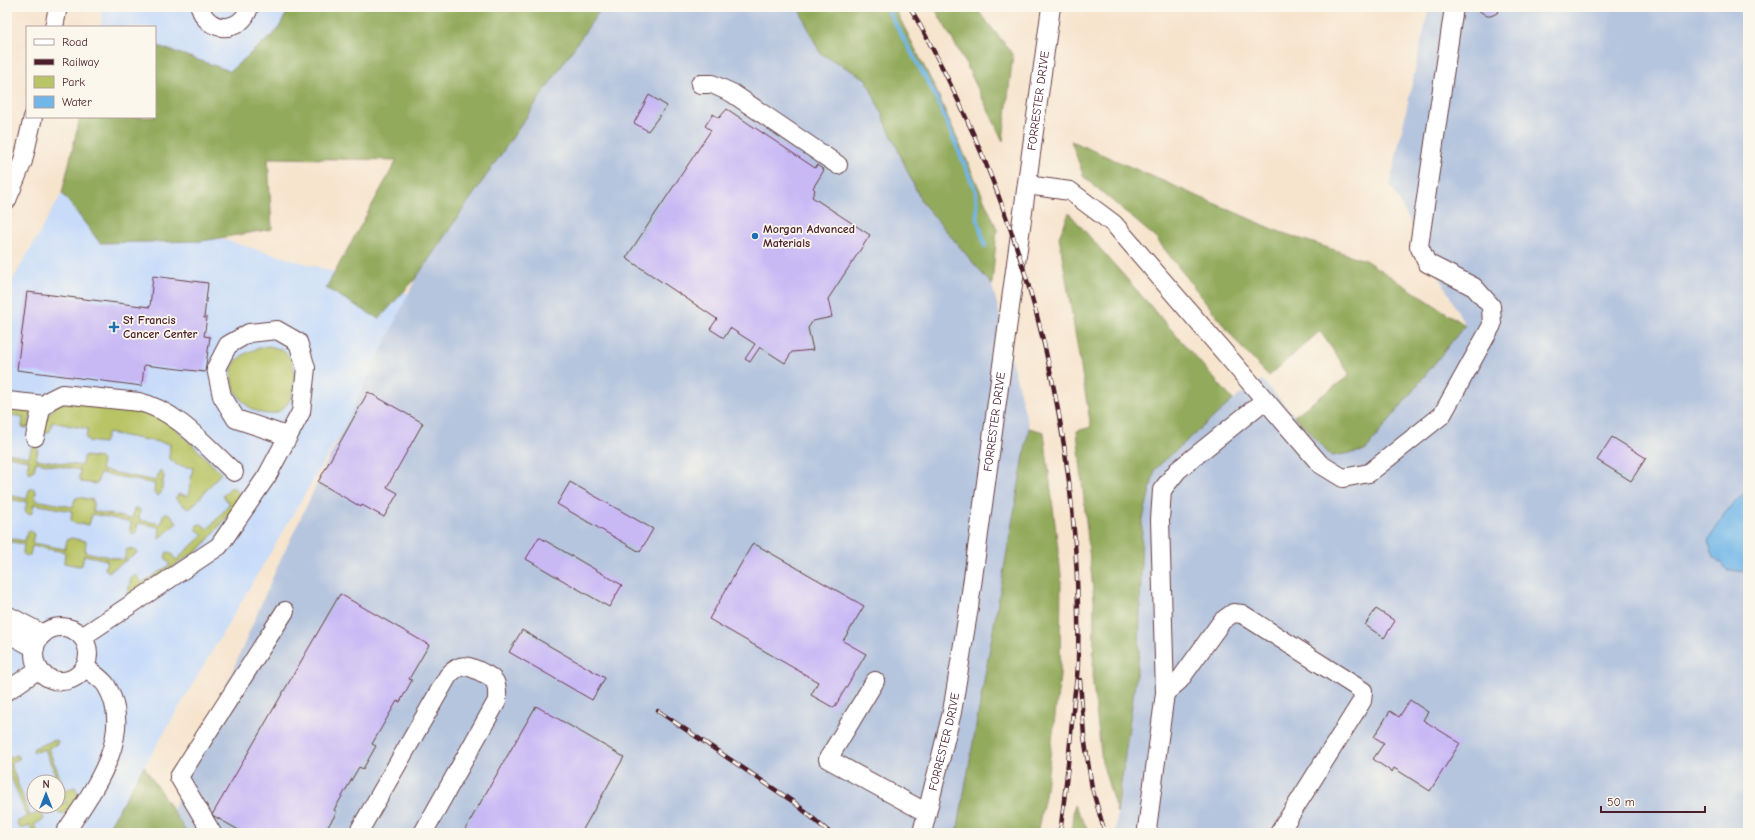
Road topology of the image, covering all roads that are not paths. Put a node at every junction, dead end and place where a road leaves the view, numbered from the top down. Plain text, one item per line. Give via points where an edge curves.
1 (58, 7) edge
2 (200, 7) edge
3 (249, 7) edge
4 (1052, 7) edge
5 (1454, 7) edge
6 (54, 26) edge
7 (700, 84) dead end
8 (33, 118) edge
9 (838, 165) dead end
10 (1027, 185) junction
11 (7, 200) edge
12 (1264, 400) junction
13 (7, 401) edge
14 (44, 405) junction
15 (287, 436) junction
16 (35, 437) dead end
17 (234, 472) dead end
18 (285, 611) dead end
19 (7, 615) edge
20 (7, 633) edge
21 (82, 637) junction
22 (39, 641) junction
23 (85, 667) junction
24 (39, 669) junction
25 (875, 681) dead end
26 (7, 691) edge
27 (1165, 693) junction
28 (927, 813) junction
29 (65, 833) edge
30 (212, 833) edge
31 (358, 833) edge
32 (423, 833) edge
33 (922, 833) edge
34 (1149, 833) edge
35 (1279, 833) edge

1 - 6 street
2 - 3 street via 206,20 216,27 223,28 240,22
4 - 10 street, FORRESTER DRIVE
5 - 12 street via 1419,246 1427,263 1474,287 1492,306 1492,325 1442,415 1369,473 1343,478 1320,464
7 - 9 street via 712,84 732,93
8 - 11 street via 22,161
10 - 12 street via 1070,191 1114,224
10 - 28 street, FORRESTER DRIVE via 969,607 952,712
12 - 27 street via 1178,470 1162,490 1160,520
13 - 14 street
14 - 16 street
14 - 17 street via 62,394 150,404 172,416
15 - 15 street via 301,412 306,368 298,342 277,330 249,333 228,344 216,368 222,396 236,419
15 - 21 street via 267,476 219,546
18 - 30 street via 179,777
19 - 22 street
20 - 22 street
21 - 22 street via 66,627 50,629
21 - 23 street via 88,650
22 - 24 street via 35,659
23 - 24 street via 76,677 62,681 49,678
23 - 29 street via 105,684 114,705 116,726 110,754
24 - 26 street
25 - 28 street via 828,759
27 - 34 street via 1147,829
27 - 35 street via 1179,681 1222,621 1233,612 1242,614 1363,691 1362,701
28 - 33 street, FORRESTER DRIVE
31 - 32 street via 448,676 454,669 470,666 491,677 495,682 497,701

